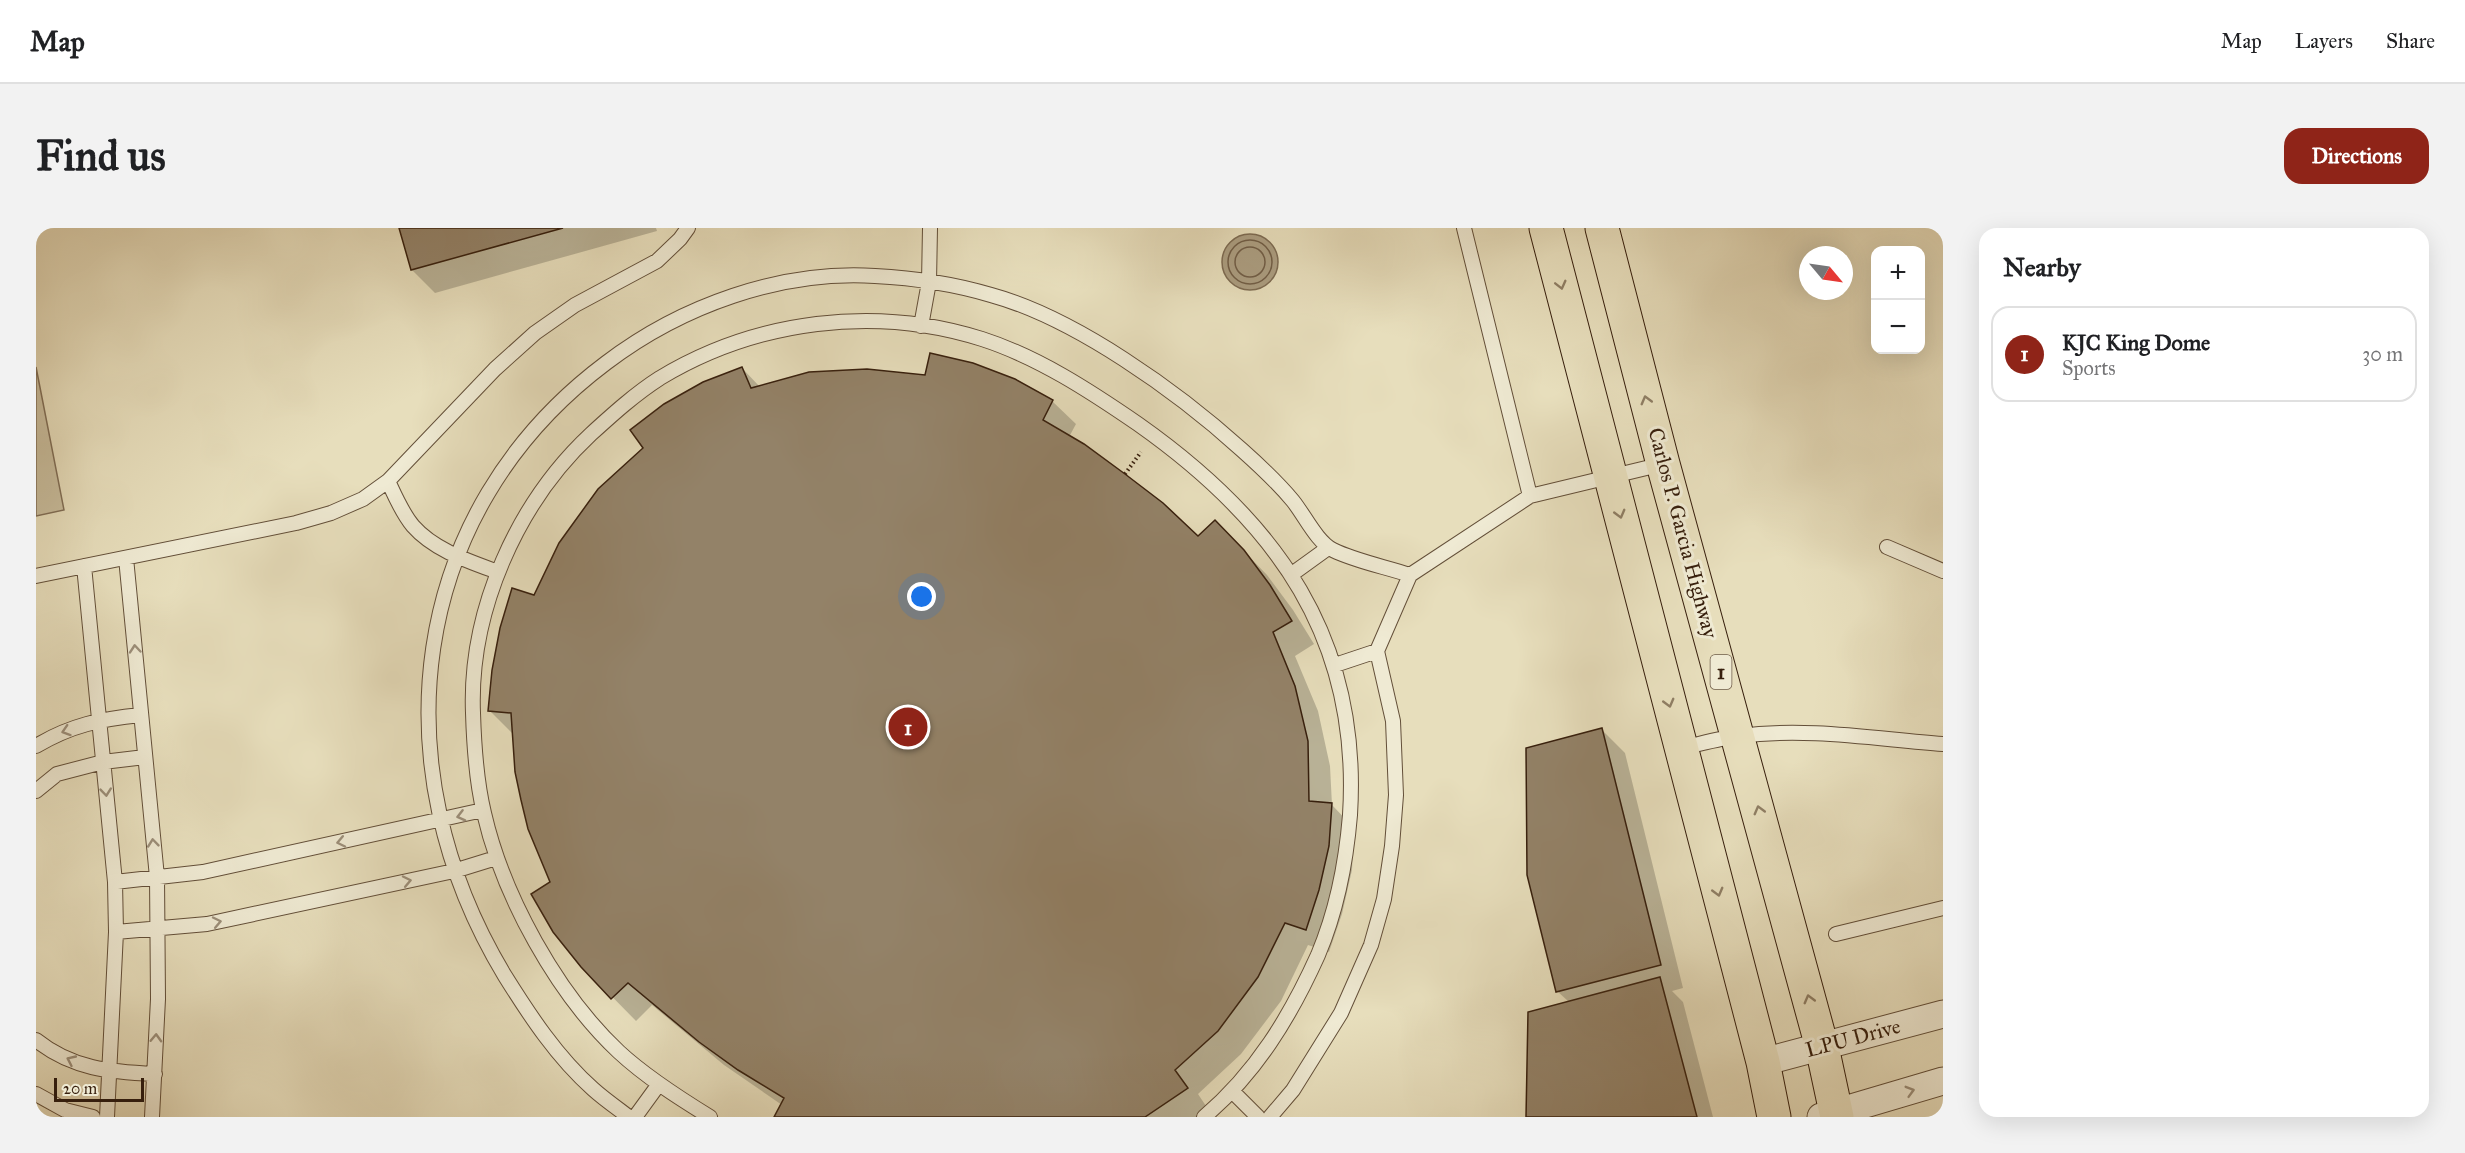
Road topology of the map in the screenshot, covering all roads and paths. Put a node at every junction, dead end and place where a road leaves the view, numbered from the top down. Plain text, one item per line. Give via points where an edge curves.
1 (688, 228) edge
2 (930, 228) edge
3 (1464, 228) edge
4 (1546, 228) edge
5 (1602, 228) edge
6 (929, 282) junction
7 (921, 326) junction
8 (1663, 464) junction
9 (1610, 477) junction
10 (388, 481) junction
11 (1530, 496) junction
12 (1887, 547) dead end
13 (1328, 548) junction
14 (456, 556) junction
15 (126, 558) junction
16 (84, 566) junction
17 (1943, 571) edge
18 (498, 572) junction
19 (1292, 574) junction
20 (1410, 575) junction
21 (36, 576) edge
22 (1377, 651) junction
23 (1335, 665) junction
24 (141, 715) junction
25 (99, 720) junction
26 (1739, 736) junction
27 (1943, 744) edge
28 (36, 746) edge
29 (1681, 748) junction
30 (145, 757) junction
31 (103, 762) junction
32 (36, 791) edge
33 (483, 810) junction
34 (440, 821) junction
35 (496, 858) junction
36 (454, 871) junction
37 (157, 877) junction
38 (115, 882) junction
39 (1943, 908) edge
40 (159, 929) junction
41 (116, 932) junction
42 (1836, 934) dead end
43 (1943, 1014) edge
44 (36, 1040) edge
45 (1822, 1047) junction
46 (1763, 1062) junction
47 (109, 1072) junction
48 (155, 1074) junction
49 (1943, 1081) edge
50 (659, 1084) junction
51 (1233, 1092) junction
52 (36, 1094) edge
53 (1831, 1116) edge
54 (93, 1117) edge
55 (108, 1117) edge
56 (152, 1117) edge
57 (629, 1117) edge
58 (635, 1117) edge
59 (710, 1117) edge
60 (1204, 1117) edge
61 (1258, 1117) edge
62 (1270, 1117) edge
63 (1774, 1117) edge

1 - 10 lane via 657,261 575,305 535,333 495,369
2 - 6 lane
3 - 11 lane
4 -> 9 highway
8 -> 5 highway, Carlos P. Garcia Highway / 1
6 - 7 lane
6 - 13 lane via 993,295 1042,314 1131,365 1219,429 1259,466 1293,501
6 - 14 lane via 871,276 798,280 726,298 678,317 632,343 537,424 488,491
7 - 18 lane via 870,320 805,324 740,341 697,358 656,381 570,454 526,514
7 - 19 lane via 979,338 1024,355 1107,402 1191,464 1228,498 1259,530
8 - 9 lane
8 - 26 highway, Carlos P. Garcia Highway / 1
9 - 11 lane
9 -> 29 highway
10 - 14 lane via 414,527
10 - 15 lane via 363,499 331,513
11 - 20 lane
12 - 17 lane
13 - 19 lane
13 - 20 lane
14 - 18 lane
14 - 34 lane via 431,654 427,704
15 - 16 lane
24 -> 15 lane
16 - 21 lane
16 - 25 lane
18 - 33 lane via 484,616 472,705
19 - 23 lane
20 - 22 lane
22 - 23 lane
22 - 62 lane via 1394,721 1396,795 1384,899 1371,945 1341,1013 1293,1089
23 - 51 lane via 1349,727 1351,794 1341,887 1303,990 1260,1060
24 - 25 lane
24 - 30 lane
25 -> 28 lane via 57,734
25 - 31 lane
26 - 27 lane via 1779,733
26 - 29 lane
45 -> 26 highway, Carlos P. Garcia Highway / 1
29 -> 46 highway
30 - 31 lane
37 -> 30 lane
31 - 32 lane via 57,774
31 -> 38 lane
33 -> 34 lane
33 - 35 lane
34 - 36 lane
34 -> 37 lane via 202,872
35 - 36 lane
35 - 50 lane via 512,896 559,980 620,1053
40 -> 36 lane via 207,924
36 - 57 lane via 477,925 525,1009 585,1081
37 - 38 lane
37 - 40 lane
38 - 41 lane
39 - 42 lane
40 - 41 lane
48 -> 40 lane
41 - 47 lane
43 - 45 street, LPU Drive
47 -> 44 lane via 77,1063
45 - 46 street, LPU Drive
45 - 53 highway, Carlos P. Garcia Highway / 1
46 - 63 highway
47 - 48 lane
47 - 55 lane
48 - 56 lane
53 -> 49 street
50 - 58 lane
50 - 59 lane
51 - 60 lane
51 - 61 lane
52 - 54 lane via 65,1110

